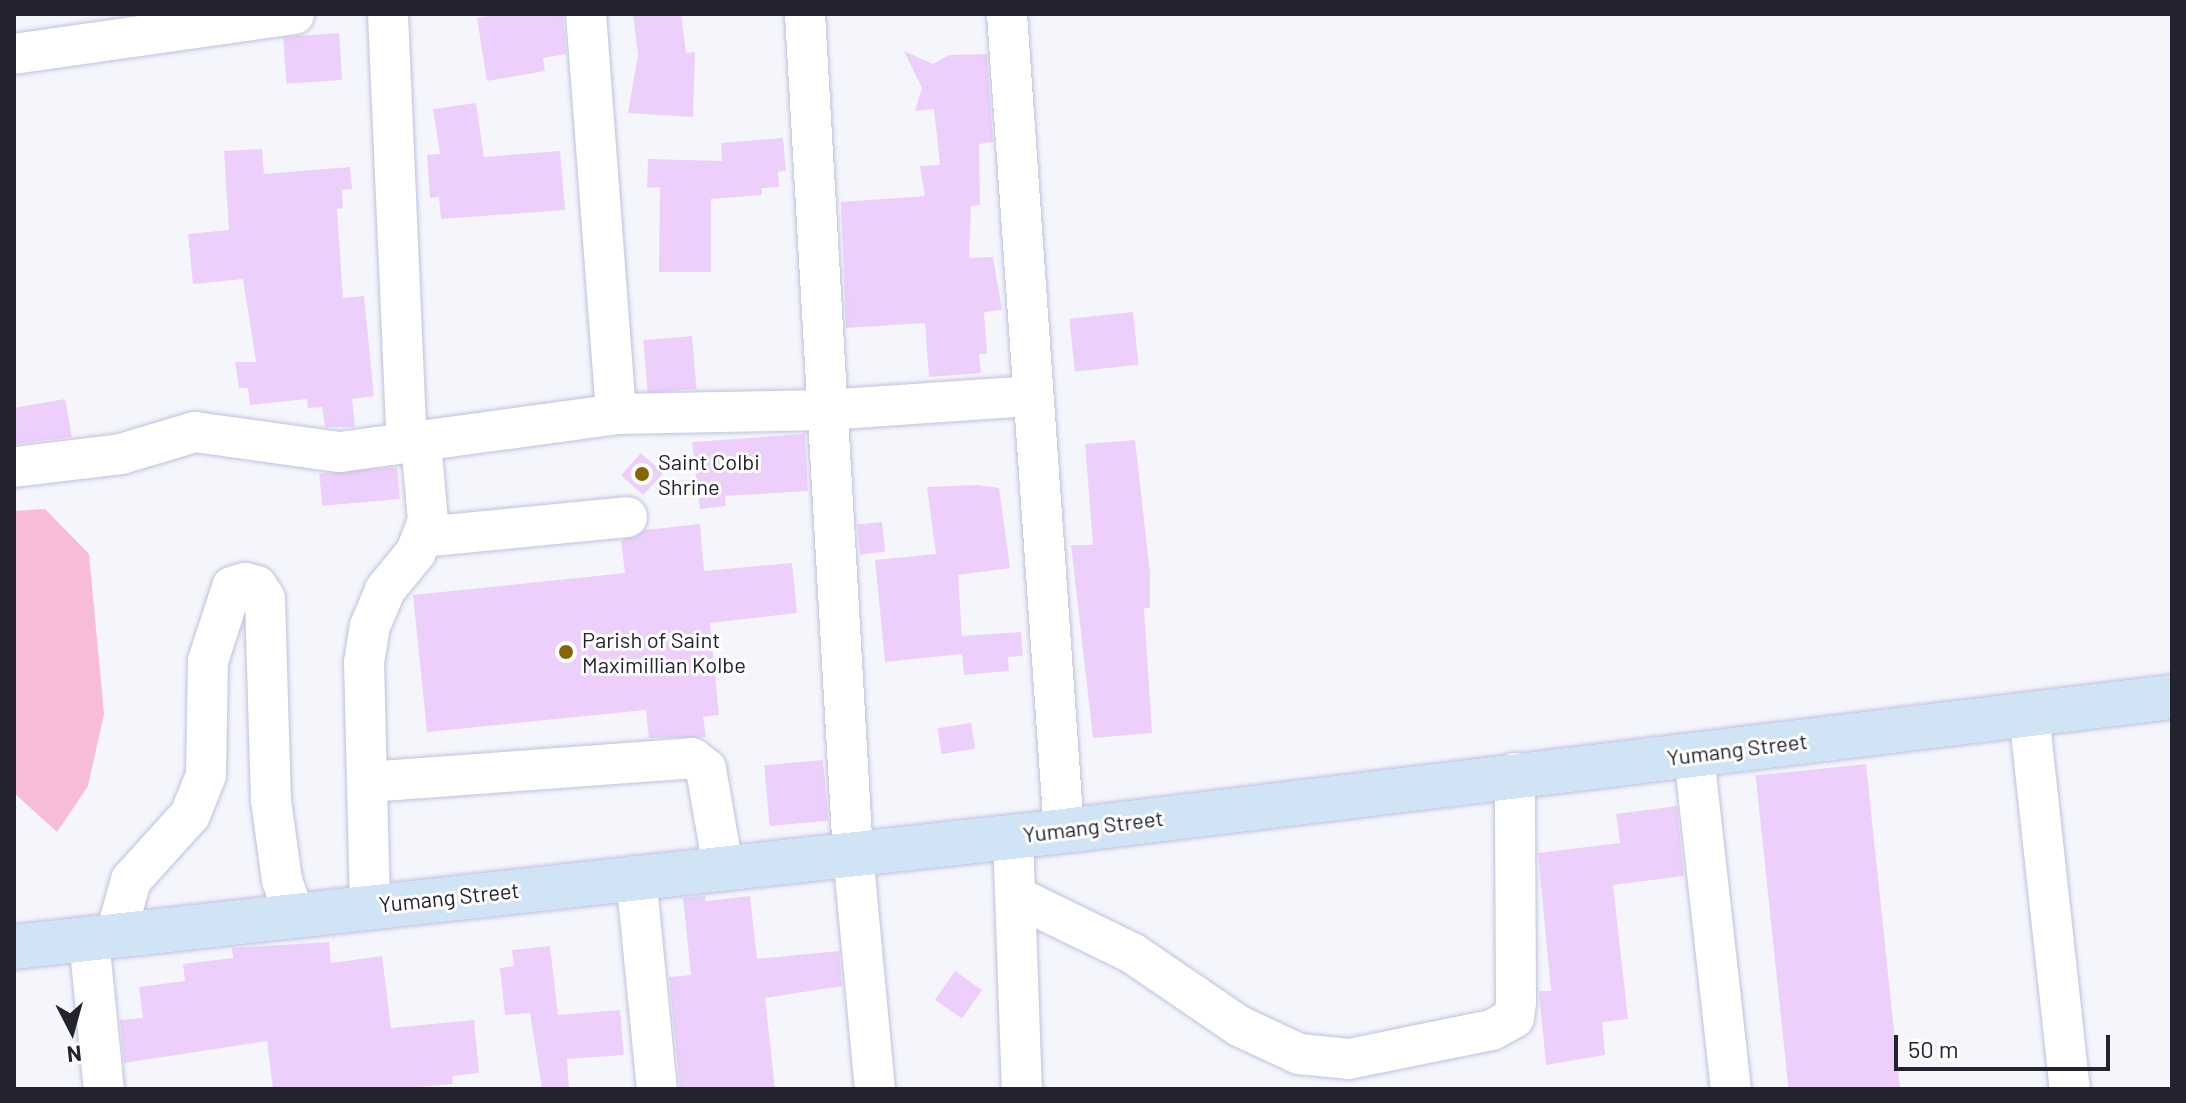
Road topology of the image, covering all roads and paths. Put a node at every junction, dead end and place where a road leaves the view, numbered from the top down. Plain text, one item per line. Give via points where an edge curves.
1 (294, 14) edge
2 (388, 14) edge
3 (586, 14) edge
4 (805, 14) edge
5 (1007, 14) edge
6 (14, 54) edge
7 (1033, 396) junction
8 (826, 410) junction
9 (616, 414) junction
10 (414, 443) junction
11 (14, 467) edge
12 (627, 517) dead end
13 (424, 537) junction
14 (268, 681) junction
15 (207, 685) junction
16 (2172, 697) edge
17 (2029, 714) junction
18 (1694, 755) junction
19 (1515, 773) junction
20 (368, 782) junction
21 (1064, 831) junction
22 (1013, 836) junction
23 (853, 853) junction
24 (723, 867) junction
25 (636, 876) junction
26 (1017, 897) junction
27 (370, 906) junction
28 (294, 915) junction
29 (102, 938) junction
30 (14, 947) edge
31 (104, 1089) edge
32 (657, 1089) edge
33 (875, 1089) edge
34 (1022, 1089) edge
35 (1731, 1089) edge
36 (2070, 1089) edge

1 - 6 street
2 - 10 street
3 - 9 street
4 - 8 street
5 - 7 street
7 - 8 street
7 - 21 street
8 - 9 street
8 - 23 street
9 - 10 street
10 - 11 street via 316,452 195,432 121,454
10 - 13 street via 429,505
12 - 13 street
13 - 20 street via 385,590 370,626 364,663
14 - 15 street
14 - 15 street via 265,599 257,586 245,583 232,587 216,626
14 - 28 street via 276,845
15 - 29 street via 206,775 190,815 131,880
16 - 17 main road, Yumang Street
17 - 18 main road, Yumang Street
17 - 36 street
18 - 19 main road, Yumang Street
18 - 35 street
19 - 21 main road, Yumang Street
19 - 26 street via 1516,1002 1514,1018 1492,1030 1349,1059 1299,1054 1239,1026 1132,953
20 - 24 street via 692,758 706,769
20 - 27 street
21 - 22 main road, Yumang Street
22 - 23 main road, Yumang Street
22 - 26 street
23 - 24 main road, Yumang Street
23 - 33 street
24 - 25 main road, Yumang Street
25 - 27 main road, Yumang Street
25 - 32 street
26 - 34 street
27 - 28 main road, Yumang Street
28 - 29 main road, Yumang Street
29 - 30 main road, Yumang Street
29 - 31 street

